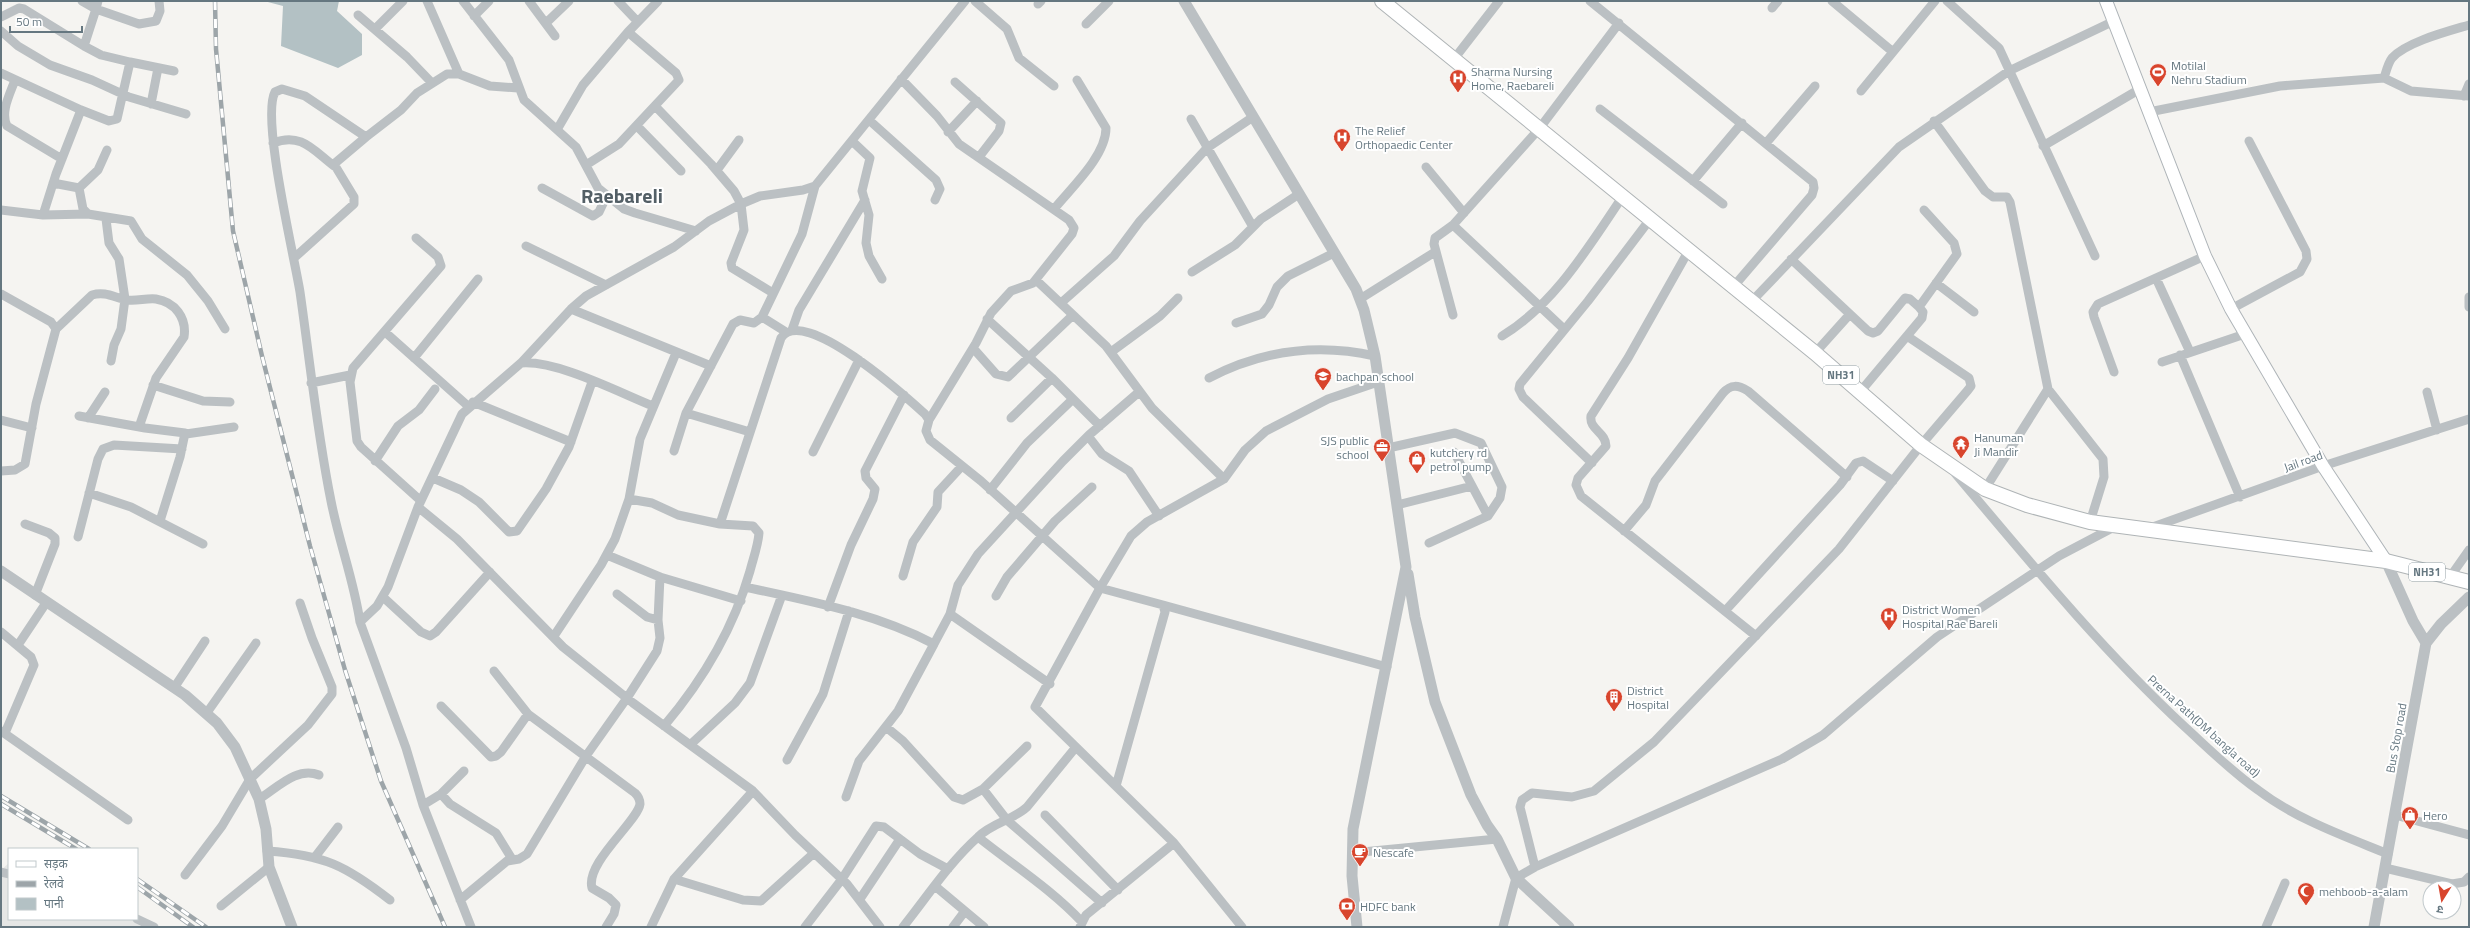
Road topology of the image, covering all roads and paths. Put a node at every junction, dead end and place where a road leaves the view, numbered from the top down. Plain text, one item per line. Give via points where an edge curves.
1 (82, 1) edge
2 (159, 1) edge
3 (403, 1) edge
4 (427, 1) edge
5 (464, 1) edge
6 (488, 1) edge
7 (530, 1) edge
8 (569, 1) edge
9 (618, 1) edge
10 (658, 1) edge
11 (965, 1) edge
12 (975, 1) edge
13 (1109, 1) edge
14 (1184, 1) edge
15 (1382, 1) edge
16 (1498, 1) edge
17 (1590, 1) edge
18 (1832, 1) edge
19 (1935, 1) edge
20 (1947, 1) edge
21 (2106, 1) edge
22 (20, 5) edge
23 (97, 5) edge
24 (358, 15) dead end
25 (474, 16) junction
26 (1, 17) edge
27 (637, 21) junction
28 (2114, 21) junction
29 (546, 23) junction
30 (1086, 24) dead end
31 (1619, 24) junction
32 (2469, 25) edge
33 (376, 29) junction
34 (1, 31) edge
35 (628, 32) junction
36 (555, 36) dead end
37 (84, 46) junction
38 (1893, 52) junction
39 (1454, 60) junction
40 (130, 62) junction
41 (158, 68) junction
42 (174, 71) dead end
43 (2009, 71) junction
44 (1, 73) edge
45 (459, 74) junction
46 (2384, 78) junction
47 (902, 79) junction
48 (15, 80) junction
49 (1077, 80) dead end
50 (955, 82) dead end
51 (432, 83) junction
52 (2469, 84) edge
53 (1054, 86) dead end
54 (1815, 86) dead end
55 (518, 88) junction
56 (2140, 89) junction
57 (1861, 91) dead end
58 (124, 95) junction
59 (2467, 96) edge
60 (976, 101) junction
61 (151, 104) junction
62 (656, 107) junction
63 (1600, 109) dead end
64 (81, 110) junction
65 (2149, 112) junction
66 (186, 114) dead end
67 (1253, 117) junction
68 (1191, 119) dead end
69 (868, 120) junction
70 (1934, 121) junction
71 (1742, 122) junction
72 (636, 126) junction
73 (558, 128) junction
74 (1539, 129) junction
75 (948, 132) junction
76 (366, 137) junction
77 (739, 140) dead end
78 (852, 141) junction
79 (2249, 141) dead end
80 (1767, 142) junction
81 (273, 143) junction
82 (2043, 146) junction
83 (1207, 148) junction
84 (107, 150) dead end
85 (979, 158) junction
86 (62, 159) junction
87 (586, 164) junction
88 (334, 166) junction
89 (1426, 167) dead end
90 (717, 170) junction
91 (681, 171) dead end
92 (1693, 181) junction
93 (53, 183) junction
94 (815, 186) junction
95 (79, 188) junction
96 (542, 188) dead end
97 (1299, 194) junction
98 (607, 195) junction
99 (1623, 196) junction
100 (864, 200) junction
101 (935, 200) dead end
102 (741, 204) junction
103 (1723, 204) dead end
104 (1054, 209) junction
105 (1, 210) edge
106 (1924, 210) dead end
107 (1464, 213) junction
108 (88, 214) junction
109 (43, 215) junction
110 (1651, 218) junction
111 (106, 219) junction
112 (1453, 225) junction
113 (1253, 227) junction
114 (696, 231) junction
115 (416, 238) dead end
116 (526, 246) dead end
117 (1689, 250) junction
118 (1435, 252) junction
119 (1334, 253) junction
120 (2095, 256) dead end
121 (2205, 256) junction
122 (294, 258) junction
123 (1791, 259) junction
124 (1192, 272) dead end
125 (2156, 278) junction
126 (478, 279) dead end
127 (882, 279) dead end
128 (1036, 280) junction
129 (1936, 283) junction
130 (606, 285) junction
131 (1734, 286) junction
132 (773, 293) junction
133 (1, 294) edge
134 (2469, 297) edge
135 (1178, 298) dead end
136 (1360, 298) junction
137 (125, 299) junction
138 (1752, 301) junction
139 (1061, 303) junction
140 (1539, 306) junction
141 (1919, 307) junction
142 (2469, 307) edge
143 (571, 309) junction
144 (2231, 309) junction
145 (1974, 312) dead end
146 (1850, 314) junction
147 (1073, 315) junction
148 (1453, 315) dead end
149 (762, 317) junction
150 (987, 319) junction
151 (1236, 323) dead end
152 (56, 329) junction
153 (224, 329) dead end
154 (1564, 329) junction
155 (789, 331) junction
156 (385, 332) junction
157 (2245, 334) junction
158 (1502, 336) dead end
159 (1907, 336) junction
160 (973, 348) junction
161 (1111, 352) junction
162 (2190, 352) junction
163 (676, 353) junction
164 (1815, 353) junction
165 (1375, 356) junction
166 (2180, 356) junction
167 (414, 358) junction
168 (1030, 358) junction
169 (859, 360) junction
170 (111, 361) dead end
171 (2162, 362) dead end
172 (521, 364) junction
173 (711, 366) junction
174 (2114, 372) dead end
175 (350, 375) junction
176 (1052, 378) junction
177 (1209, 378) dead end
178 (592, 382) junction
179 (1378, 382) junction
180 (311, 383) junction
181 (153, 385) junction
182 (435, 389) dead end
183 (2048, 389) junction
184 (105, 392) dead end
185 (1139, 392) junction
186 (1860, 392) junction
187 (2427, 392) dead end
188 (904, 395) junction
189 (1073, 399) junction
190 (230, 402) dead end
191 (471, 404) junction
192 (653, 406) junction
193 (686, 413) junction
194 (1011, 418) dead end
195 (2469, 419) edge
196 (1, 420) edge
197 (929, 420) junction
198 (1100, 426) junction
199 (139, 427) junction
200 (234, 427) dead end
201 (32, 428) junction
202 (2437, 430) junction
203 (750, 432) junction
204 (186, 434) junction
205 (1088, 436) junction
206 (571, 442) junction
207 (1921, 445) junction
208 (1388, 448) junction
209 (182, 449) junction
210 (674, 451) dead end
211 (813, 452) dead end
212 (1454, 452) dead end
213 (375, 461) junction
214 (1592, 463) junction
215 (962, 466) junction
216 (2323, 466) junction
217 (1951, 468) junction
218 (1, 471) edge
219 (1847, 477) junction
220 (433, 478) junction
221 (1224, 479) junction
222 (1893, 481) junction
223 (1472, 486) junction
224 (1092, 487) dead end
225 (990, 490) junction
226 (1985, 490) junction
227 (89, 493) junction
228 (2240, 496) junction
229 (629, 499) junction
230 (419, 504) junction
231 (1397, 505) junction
232 (1015, 512) junction
233 (1159, 516) junction
234 (1488, 516) junction
235 (160, 522) junction
236 (2090, 522) junction
237 (25, 524) dead end
238 (720, 524) junction
239 (2117, 525) junction
240 (2147, 529) junction
241 (1624, 531) junction
242 (78, 536) dead end
243 (1042, 536) junction
244 (1429, 543) dead end
245 (202, 544) dead end
246 (2469, 550) edge
247 (607, 555) junction
248 (2386, 561) junction
249 (1406, 567) junction
250 (1, 571) edge
251 (2037, 571) junction
252 (490, 572) junction
253 (903, 576) dead end
254 (660, 577) junction
255 (2450, 577) junction
256 (2469, 582) edge
257 (745, 588) junction
258 (1100, 588) junction
259 (617, 594) dead end
260 (35, 595) junction
261 (383, 596) junction
262 (782, 596) junction
263 (996, 596) dead end
264 (2469, 597) edge
265 (741, 601) junction
266 (46, 603) junction
267 (300, 603) dead end
268 (1163, 605) junction
269 (828, 607) junction
270 (850, 611) junction
271 (1725, 611) junction
272 (950, 614) junction
273 (658, 620) junction
274 (360, 622) junction
275 (1, 632) edge
276 (554, 636) junction
277 (1756, 636) junction
278 (205, 641) dead end
279 (256, 643) dead end
280 (2426, 643) junction
281 (934, 644) junction
282 (18, 645) junction
283 (1387, 667) junction
284 (494, 671) dead end
285 (1050, 684) junction
286 (174, 688) junction
287 (627, 698) junction
288 (441, 706) dead end
289 (206, 714) junction
290 (528, 714) junction
291 (664, 726) junction
292 (886, 727) junction
293 (3, 732) edge
294 (690, 745) junction
295 (1027, 746) dead end
296 (1076, 747) junction
297 (586, 756) junction
298 (787, 760) dead end
299 (464, 771) dead end
300 (319, 775) dead end
301 (250, 779) junction
302 (1116, 786) junction
303 (983, 790) junction
304 (753, 791) junction
305 (441, 794) junction
306 (846, 797) dead end
307 (259, 798) junction
308 (423, 805) junction
309 (1045, 815) dead end
310 (2395, 815) junction
311 (128, 820) dead end
312 (1007, 820) junction
313 (338, 827) dead end
314 (2469, 835) edge
315 (978, 837) junction
316 (900, 838) junction
317 (1497, 839) junction
318 (1174, 843) junction
319 (267, 851) junction
320 (814, 853) junction
321 (1352, 853) junction
322 (2388, 854) junction
323 (315, 857) junction
324 (512, 858) junction
325 (269, 867) junction
326 (1535, 867) junction
327 (2386, 868) junction
328 (948, 869) junction
329 (184, 875) dead end
330 (2469, 877) edge
331 (1516, 878) junction
332 (674, 879) junction
333 (842, 879) junction
334 (2285, 883) dead end
335 (935, 886) junction
336 (1118, 890) junction
337 (390, 900) dead end
338 (460, 900) junction
339 (860, 900) junction
340 (1102, 903) junction
341 (222, 906) dead end
342 (965, 910) junction
343 (138, 919) edge
344 (1081, 924) edge
345 (655, 926) edge
346 (1238, 926) edge
347 (154, 927) edge
348 (292, 927) edge
349 (471, 927) edge
350 (606, 927) edge
351 (806, 927) edge
352 (880, 927) edge
353 (903, 927) edge
354 (953, 927) edge
355 (984, 927) edge
356 (1357, 927) edge
357 (1503, 927) edge
358 (1569, 927) edge
359 (2266, 927) edge
360 (2374, 927) edge

1 - 23 street
2 - 23 street via 159,16 151,23 131,22
3 - 33 street
4 - 45 street
5 - 25 street
6 - 25 street
7 - 29 street
8 - 29 street
9 - 27 street
10 - 27 street
11 - 47 street
12 - 53 street via 1007,29 1019,58
13 - 30 street
14 - 67 street
15 - 39 highway, NH31
16 - 39 street
17 - 31 street
18 - 38 street
19 - 38 street
20 - 43 street via 1999,48
21 - 28 main road
22 - 26 street
22 - 37 street
23 - 37 street
24 - 33 street
25 - 55 street via 509,60
27 - 35 street
28 - 43 street
28 - 56 main road
29 - 36 street
31 - 71 street
31 - 74 street
32 - 46 street via 2397,53 2391,59
33 - 51 street via 408,57
34 - 58 street via 36,58
35 - 62 street via 679,76 678,84
35 - 73 street via 583,85
37 - 40 street via 101,55
38 - 57 street
39 - 74 highway, NH31
40 - 41 street
40 - 58 street
41 - 42 street
41 - 61 street
43 - 70 street
43 - 82 street
44 - 48 street
45 - 51 street via 447,74
45 - 55 street via 490,86
46 - 59 street via 2411,90
46 - 65 street via 2280,86
47 - 69 street
47 - 75 street via 937,116
48 - 64 street
48 - 86 street via 4,112 6,126
49 - 104 street via 1106,128 1106,136 1100,152
50 - 60 street
51 - 76 street
52 - 59 street
54 - 80 street
55 - 73 street via 524,100
56 - 65 main road
56 - 82 street
58 - 61 street
58 - 64 street via 115,121
60 - 75 street
60 - 85 street via 1001,123 999,131
61 - 66 street
62 - 72 street
62 - 90 street
63 - 92 street
64 - 86 street
65 - 121 main road
67 - 83 street
67 - 97 street
68 - 83 street
69 - 78 street
69 - 101 street via 936,180 940,189
70 - 123 street via 1882,163
70 - 183 street via 1985,191 1993,197 2007,197 2010,202
71 - 80 street
71 - 92 street
72 - 87 street via 618,144
72 - 91 street
73 - 87 street via 576,147
74 - 99 highway, NH31
74 - 107 street
75 - 85 street via 959,144
76 - 81 street via 305,96 282,89 275,92 272,103
76 - 88 street via 335,161
77 - 90 street
78 - 94 street
78 - 100 street via 870,158 870,166 862,187
79 - 144 street via 2306,251 2307,259 2300,272
80 - 131 street via 1809,176 1814,188 1812,195
81 - 88 street via 283,139 300,140
81 - 122 street
82 - 120 street
83 - 113 street
83 - 139 street via 1140,221 1114,256
84 - 95 street via 98,170
85 - 104 street
86 - 93 street
87 - 98 street via 598,188
88 - 122 street via 354,197 354,204
89 - 107 street
90 - 102 street
92 - 103 street
93 - 95 street
93 - 109 street
94 - 102 street via 760,196
94 - 132 street via 802,234
95 - 108 street via 83,209
96 - 98 street via 593,216 599,212
97 - 113 street via 1261,218
97 - 119 street
98 - 114 street via 635,213
99 - 110 highway, NH31
99 - 140 street via 1588,248
100 - 127 street via 869,215 867,250
100 - 155 street
102 - 114 street
102 - 132 street via 744,230 732,268
104 - 128 street via 1072,223 1072,234
105 - 109 street
106 - 129 street via 1957,249 1954,260
107 - 112 street
108 - 109 street
108 - 111 street
110 - 117 highway, NH31
110 - 154 street
111 - 137 street via 109,243 119,259
111 - 153 street via 131,221 142,239 187,275 208,301
112 - 118 street via 1435,238
112 - 140 street
113 - 124 street via 1235,245
114 - 130 street via 674,247
115 - 156 street via 438,257 441,266
116 - 130 street
117 - 131 highway, NH31
117 - 214 street via 1628,358 1591,416 1593,426 1606,441 1604,450
118 - 136 street
118 - 148 street
119 - 136 street
119 - 151 street via 1288,276 1277,288 1262,314
121 - 125 street
121 - 144 main road
122 - 180 street
123 - 138 street
123 - 146 street
125 - 162 street
125 - 174 street via 2098,304 2095,308 2094,317
126 - 167 street
128 - 139 street
128 - 150 street via 1028,286 1011,291
129 - 141 street
129 - 145 street
130 - 143 street via 586,296
131 - 138 highway, NH31
132 - 149 street
133 - 152 street via 51,322
134 - 142 street
135 - 161 street via 1160,316
136 - 165 street
137 - 152 street via 104,293 92,295
137 - 170 street via 121,329
137 - 181 street via 156,299 166,302 177,309 182,318 184,337
138 - 164 highway, NH31
139 - 147 street
140 - 154 street
140 - 158 street via 1520,324
141 - 146 street via 1905,298 1878,331 1873,333
141 - 159 street via 1923,312 1922,318
143 - 163 street
143 - 172 street
144 - 157 main road
146 - 164 street
147 - 161 street
147 - 168 street
149 - 155 street
149 - 173 street via 754,323 736,321
150 - 160 street
150 - 168 street
152 - 201 street
154 - 214 street via 1523,379 1519,389 1523,397
155 - 169 street via 820,337
155 - 203 street via 781,338
156 - 167 street
156 - 175 street via 353,368
157 - 162 street
157 - 216 main road
159 - 186 street
159 - 207 street via 1969,378 1971,382 1968,390
160 - 168 street via 996,374 1004,377 1013,375
160 - 197 street
161 - 185 street
162 - 166 street
163 - 173 street
163 - 192 street
164 - 186 highway, NH31
165 - 177 street via 1340,351 1291,350
165 - 179 street
166 - 171 street
166 - 228 street
167 - 191 street
168 - 176 street
169 - 188 street
169 - 211 street
172 - 178 street via 544,363
172 - 191 street
173 - 193 street
175 - 180 street
175 - 213 street via 357,442
176 - 189 street
176 - 194 street
178 - 192 street
178 - 206 street
179 - 208 street
179 - 221 street via 1328,399 1266,431 1246,450
180 - 274 street via 331,503
181 - 190 street via 203,401
181 - 199 street
182 - 213 street via 419,410 398,426
183 - 226 street
183 - 236 street via 2103,460 2104,477
184 - 199 street via 84,417
185 - 198 street
185 - 221 street via 1186,444
186 - 207 highway, NH31
187 - 202 street
188 - 197 street
188 - 269 street via 865,471 866,478 875,489 873,499 851,545
189 - 198 street
189 - 225 street via 1027,443
191 - 206 street
191 - 220 street via 462,414 446,445
192 - 229 street via 640,439
193 - 203 street
193 - 210 street
195 - 202 street, Jail road
196 - 201 street
197 - 215 street via 926,431 930,440
198 - 205 street
199 - 204 street
200 - 204 street
201 - 218 street via 25,464 15,470
202 - 216 street, Jail road
203 - 238 street
204 - 209 street
205 - 232 street
205 - 233 street via 1102,454 1129,471
206 - 220 street via 546,490 521,527 514,533 505,529 479,502 461,490
207 - 217 highway, NH31
207 - 222 street
208 - 231 street
208 - 234 street via 1455,433 1481,443 1502,487 1500,498
209 - 227 street via 107,446 99,454
209 - 235 street
212 - 223 street
213 - 230 street
214 - 241 street via 1578,478 1577,491
215 - 225 street
215 - 253 street via 938,492 937,507 913,542
216 - 228 street, Jail road
216 - 248 main road
217 - 226 highway, NH31
217 - 251 street, Prerna Path(DM bangla road)
219 - 222 street via 1856,463 1863,461
219 - 241 street via 1748,391 1735,386 1728,387 1655,481 1646,505
219 - 271 street
220 - 230 street
221 - 233 street
222 - 277 street via 1839,549
223 - 231 street
223 - 234 street
224 - 243 street
225 - 232 street
226 - 236 highway, NH31 via 2027,505
227 - 235 street via 120,503
227 - 242 street
228 - 240 street, Jail road
229 - 238 street via 652,503 678,516
229 - 247 street via 624,518
230 - 252 street
230 - 261 street
231 - 249 street
232 - 243 street
232 - 272 street via 964,575
233 - 258 street via 1147,522 1132,536
234 - 244 street
235 - 245 street
236 - 239 highway, NH31
237 - 260 street via 55,538
238 - 257 street via 752,526 759,533
239 - 240 highway, NH31
239 - 251 street via 2059,556
240 - 248 highway, NH31
241 - 271 street
243 - 258 street
243 - 263 street via 1007,577
246 - 255 street
247 - 254 street
247 - 276 street
248 - 255 highway, NH31
248 - 280 street
249 - 283 street
249 - 317 street via 1435,702 1471,795
250 - 260 street
251 - 322 street, Prerna Path(DM bangla road) via 2136,681 2258,791 2336,832
251 - 326 street via 1937,637 1824,735 1782,759
252 - 261 street via 430,636 421,632
252 - 276 street
254 - 265 street
254 - 273 street
255 - 256 highway, NH31
257 - 262 street
257 - 265 street
258 - 268 street
258 - 285 street
259 - 273 street via 647,617
260 - 266 street
261 - 274 street
262 - 269 street
262 - 294 street via 750,683 735,704
264 - 280 street via 2441,624
265 - 291 street via 730,628 702,676
266 - 282 street
266 - 286 street
267 - 301 street via 332,687 332,694 308,725
268 - 283 street
268 - 302 street via 1165,612
269 - 270 street
270 - 281 street via 896,626
270 - 298 street via 823,694
271 - 277 street
272 - 281 street
272 - 285 street
273 - 287 street via 660,638 657,651
274 - 308 street via 406,748
275 - 282 street
276 - 287 street
277 - 326 street via 1654,742 1594,791 1572,797 1532,794 1526,796 1520,807
278 - 286 street
279 - 289 street
280 - 310 street, Bus Stop road
281 - 292 street via 913,686
282 - 293 street via 33,661 33,670
283 - 321 street via 1354,829
284 - 290 street
285 - 296 street via 1035,707
286 - 289 street
287 - 291 street
287 - 297 street
288 - 290 street via 491,757 500,752
289 - 301 street via 217,723 235,747
290 - 297 street
291 - 294 street
292 - 303 street via 903,741 954,797 963,800
292 - 306 street via 859,761
293 - 311 street
294 - 304 street
295 - 303 street
296 - 302 street
296 - 312 street via 1027,807
297 - 324 street via 527,854 519,859
297 - 350 street via 635,793 640,804 613,840 592,879 592,888 616,905
299 - 305 street
300 - 307 street via 305,771 296,774
301 - 307 street
301 - 329 street via 222,826
302 - 318 street
303 - 312 street
304 - 320 street
304 - 332 street
305 - 308 street
305 - 324 street via 450,804 496,833
307 - 319 street via 266,829
308 - 338 street
309 - 336 street
310 - 314 street
310 - 322 street, Bus Stop road
312 - 315 street
312 - 340 street
313 - 323 street
315 - 328 street
315 - 344 street via 1055,895
316 - 328 street via 920,854
316 - 333 street via 884,826 876,826
316 - 339 street
317 - 321 street
317 - 331 street
318 - 336 street
318 - 346 street
319 - 323 street
319 - 325 street
320 - 332 street via 761,900 743,900
320 - 333 street
321 - 356 street
322 - 327 street, Bus Stop road
323 - 337 street via 347,870
324 - 338 street
325 - 341 street
325 - 348 street
326 - 331 street
327 - 330 street via 2452,884 2464,882
327 - 360 street, Bus Stop road
328 - 335 street
331 - 357 street
331 - 358 street
332 - 345 street
333 - 339 street
333 - 351 street
334 - 359 street
335 - 342 street
335 - 353 street
336 - 340 street
338 - 349 street
339 - 352 street
340 - 344 street via 1086,915
342 - 354 street
342 - 355 street
343 - 347 street

